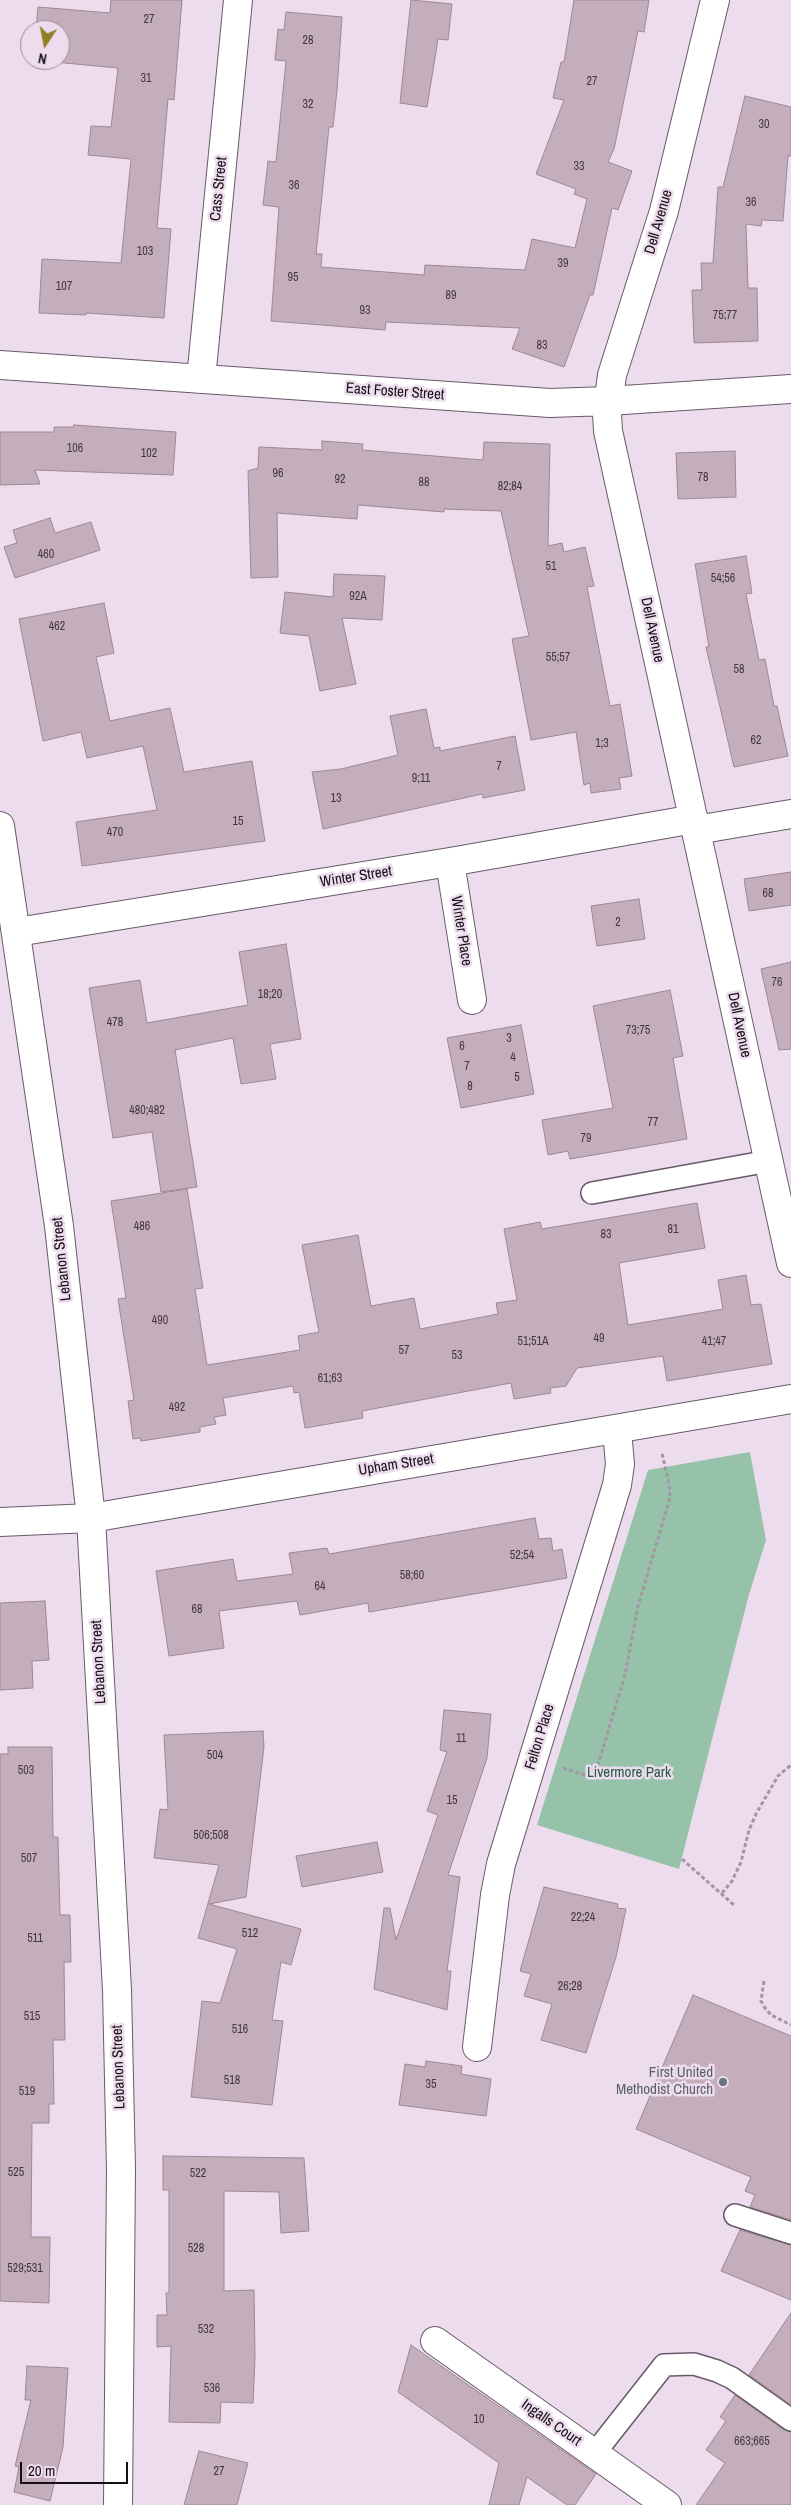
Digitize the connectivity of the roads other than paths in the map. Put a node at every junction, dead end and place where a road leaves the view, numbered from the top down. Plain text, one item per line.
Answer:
1 (238, 0) edge
2 (715, 0) edge
3 (0, 365) edge
4 (201, 379) junction
5 (791, 389) edge
6 (608, 402) junction
7 (791, 814) edge
8 (695, 824) junction
9 (0, 828) edge
10 (450, 862) junction
11 (17, 932) junction
12 (472, 1000) dead end
13 (769, 1161) junction
14 (592, 1193) dead end
15 (791, 1263) edge
16 (791, 1399) edge
17 (617, 1430) junction
18 (90, 1518) junction
19 (0, 1522) edge
20 (477, 2047) dead end
21 (736, 2215) dead end
22 (791, 2233) edge
23 (435, 2341) dead end
24 (791, 2420) edge
25 (594, 2454) junction
26 (118, 2505) edge
27 (667, 2505) edge

1 - 4 street, Cass Street
2 - 6 street, Dell Avenue
3 - 4 street, East Foster Street
4 - 6 street, East Foster Street
5 - 6 street, East Foster Street
6 - 8 street, Dell Avenue
7 - 8 street, Winter Street
8 - 10 street, Winter Street
8 - 13 street, Dell Avenue
9 - 11 street, Lebanon Street
10 - 11 street, Winter Street
10 - 12 street, Winter Place
11 - 18 street, Lebanon Street
13 - 14 lane
13 - 15 street, Dell Avenue
16 - 17 street, Upham Street
17 - 18 street, Upham Street
17 - 20 street, Felton Place
18 - 19 street, Upham Street
18 - 26 street, Lebanon Street
21 - 22 lane
23 - 25 street, Ingalls Court
24 - 25 lane
25 - 27 street, Ingalls Court

